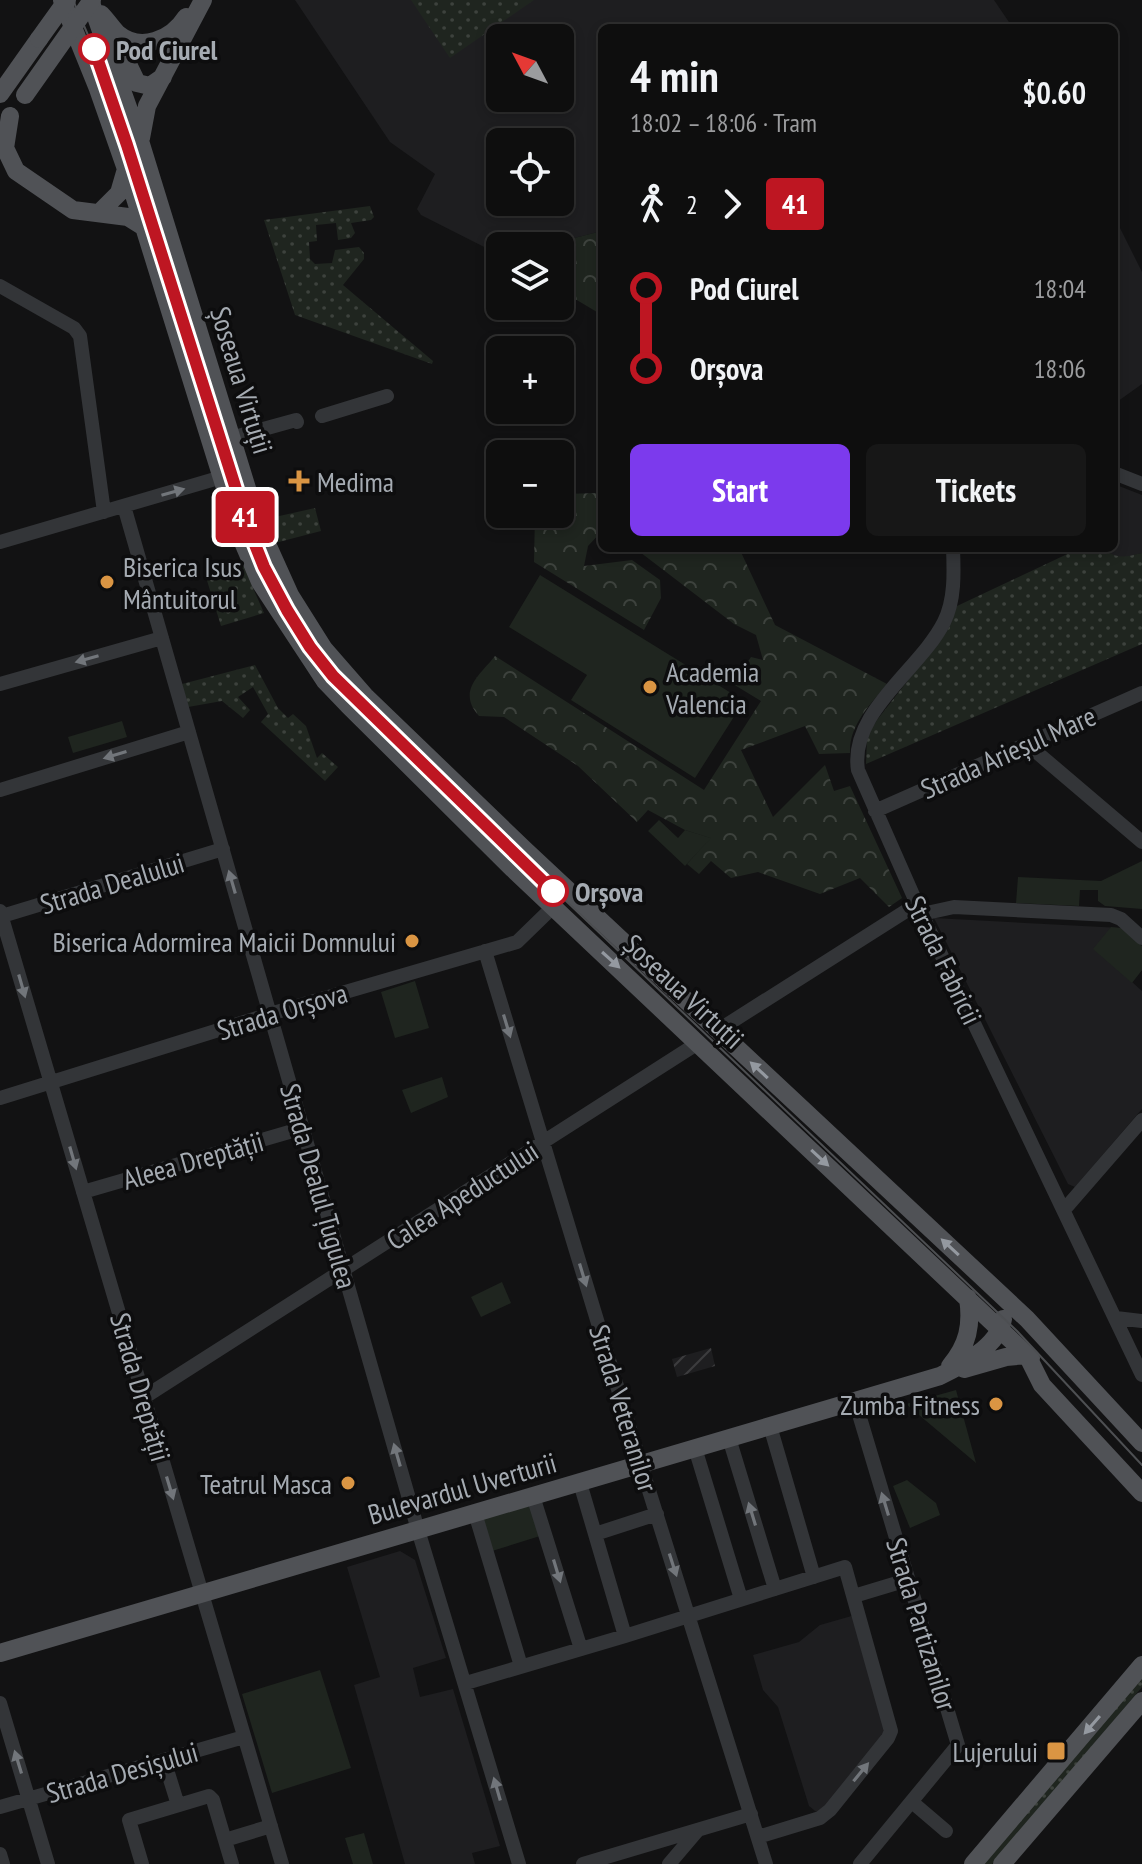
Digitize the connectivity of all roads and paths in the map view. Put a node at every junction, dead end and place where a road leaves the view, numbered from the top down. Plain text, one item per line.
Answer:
1 (64, 0) edge
2 (195, 0) edge
3 (203, 0) edge
4 (92, 3) edge
5 (102, 29) junction
6 (39, 39) junction
7 (163, 77) junction
8 (0, 78) edge
9 (0, 94) edge
10 (5, 123) edge
11 (140, 141) junction
12 (8, 169) edge
13 (126, 169) junction
14 (100, 212) junction
15 (144, 227) junction
16 (0, 286) edge
17 (387, 396) dead end
18 (322, 416) dead end
19 (297, 422) dead end
20 (231, 438) junction
21 (1118, 475) edge
22 (222, 477) junction
23 (1142, 484) edge
24 (124, 506) junction
25 (104, 512) junction
26 (0, 542) edge
27 (953, 552) edge
28 (162, 638) junction
29 (0, 684) edge
30 (1142, 693) edge
31 (189, 732) junction
32 (1027, 744) junction
33 (0, 790) edge
34 (875, 811) junction
35 (1142, 842) edge
36 (223, 849) junction
37 (553, 907) junction
38 (919, 909) junction
39 (1, 914) edge
40 (1142, 938) edge
41 (485, 951) junction
42 (270, 1014) junction
43 (717, 1031) junction
44 (698, 1043) junction
45 (51, 1083) junction
46 (0, 1098) edge
47 (1141, 1123) edge
48 (303, 1128) junction
49 (543, 1143) junction
50 (83, 1192) junction
51 (1064, 1210) junction
52 (344, 1270) junction
53 (968, 1298) junction
54 (1007, 1300) junction
55 (1116, 1318) junction
56 (1142, 1321) edge
57 (1000, 1330) junction
58 (1027, 1355) junction
59 (1142, 1375) edge
60 (940, 1376) junction
61 (143, 1398) junction
62 (855, 1401) junction
63 (770, 1426) junction
64 (1142, 1426) edge
65 (729, 1438) junction
66 (1142, 1443) edge
67 (695, 1448) junction
68 (641, 1465) junction
69 (1142, 1477) edge
70 (580, 1483) junction
71 (1142, 1493) edge
72 (533, 1496) junction
73 (475, 1513) junction
74 (657, 1514) junction
75 (418, 1530) junction
76 (595, 1534) junction
77 (814, 1577) junction
78 (907, 1580) junction
79 (775, 1589) junction
80 (202, 1593) junction
81 (741, 1599) junction
82 (856, 1602) junction
83 (689, 1615) junction
84 (625, 1636) junction
85 (581, 1649) junction
86 (0, 1653) edge
87 (1142, 1665) edge
88 (521, 1666) junction
89 (466, 1683) junction
90 (1142, 1701) edge
91 (0, 1703) edge
92 (244, 1737) junction
93 (164, 1760) junction
94 (29, 1799) junction
95 (912, 1802) junction
96 (178, 1805) junction
97 (0, 1807) edge
98 (751, 1814) junction
99 (271, 1826) junction
100 (698, 1830) junction
101 (946, 1831) dead end
102 (758, 1837) junction
103 (225, 1840) junction
104 (0, 1854) edge
105 (3, 1864) edge
106 (48, 1864) edge
107 (142, 1864) edge
108 (232, 1864) edge
109 (282, 1864) edge
110 (519, 1864) edge
111 (583, 1864) edge
112 (669, 1864) edge
113 (766, 1864) edge
114 (860, 1864) edge
115 (973, 1864) edge
116 (1002, 1864) edge

1 - 6 main road, bridge
1 - 13 main road, Șoseaua Virtuții
2 - 4 main road
3 - 7 main road
4 - 5 main road, Șoseaua Virtuții
4 - 10 main road, bridge
5 - 7 main road
5 - 11 main road, Șoseaua Virtuții
6 - 8 main road
6 - 9 main road
7 - 11 main road
10 - 12 main road
11 - 20 main road, Șoseaua Virtuții
12 - 14 main road
13 - 14 main road
13 - 15 main road, Șoseaua Virtuții
14 - 15 main road
15 - 22 main road, Șoseaua Virtuții
16 - 25 street
17 - 18 street
19 - 20 street
20 - 43 main road, Șoseaua Virtuții
21 - 23 street
24 -> 22 street
22 - 37 main road, Șoseaua Virtuții
24 - 25 street
24 - 28 street, Strada Dealul Țugulea
25 - 26 street
27 - 34 street, Strada Fabricii
28 -> 29 street
28 - 31 street, Strada Dealul Țugulea
30 - 32 street, Strada Arieșul Mare
31 -> 33 street
31 - 36 street, Strada Dealul Țugulea
32 - 34 street, Strada Arieșul Mare
32 - 35 street
34 - 38 street, Strada Fabricii
36 - 39 street, Strada Dealului
42 -> 36 street, Strada Dealul Țugulea
37 - 41 street, Strada Orșova
37 -> 44 main road, Șoseaua Virtuții
38 - 40 street
38 - 43 street
38 - 51 street, Strada Fabricii
39 -> 45 street, Strada Dreptății
41 - 42 street, Strada Orșova
41 -> 49 street, Strada Veteranilor
42 - 45 street, Strada Orșova
42 - 48 street, Strada Dealul Țugulea
54 -> 43 main road, Șoseaua Virtuții
44 - 49 street, Calea Apeductului
44 -> 53 main road, Șoseaua Virtuții
45 - 46 street, Strada Orșova
45 -> 50 street, Strada Dreptății
47 - 51 street
48 - 50 street, Aleea Dreptății
48 - 52 street, Strada Dealul Țugulea
49 - 52 street, Calea Apeductului
49 -> 68 street, Strada Veteranilor
50 - 61 street, Strada Dreptății
51 - 55 street, Strada Fabricii
52 - 61 street, Calea Apeductului
75 -> 52 street, Strada Dealul Țugulea
53 - 57 main road, Șoseaua Virtuții
53 - 60 main road
54 - 57 main road
54 - 64 main road, Șoseaua Virtuții
54 - 66 main road
55 - 56 street
55 - 59 street, Strada Fabricii
57 - 58 main road, Șoseaua Virtuții
57 - 60 main road, Bulevardul Uverturii
58 - 60 main road
58 - 69 main road
58 - 71 main road, Șoseaua Virtuții
60 - 62 main road, Bulevardul Uverturii
61 -> 80 street, Strada Dreptății
62 - 63 main road, Bulevardul Uverturii
78 -> 62 street, Strada Partizanilor
63 - 65 main road, Bulevardul Uverturii
63 - 77 street
65 - 67 main road, Bulevardul Uverturii
79 -> 65 street
67 - 68 main road, Bulevardul Uverturii
67 - 81 street
68 - 70 main road, Bulevardul Uverturii
68 - 74 street, Strada Veteranilor
70 - 72 main road, Bulevardul Uverturii
70 - 76 street
72 - 73 main road, Bulevardul Uverturii
72 -> 85 street
73 - 75 main road, Bulevardul Uverturii
73 - 88 street
74 - 76 street
74 -> 83 street, Strada Veteranilor
75 - 80 main road, Bulevardul Uverturii
75 - 89 street, Strada Dealul Țugulea
76 - 84 street
77 - 79 street
77 - 82 street
78 - 82 street
78 - 95 street, Strada Partizanilor
79 - 81 street
80 - 86 main road, Bulevardul Uverturii
80 - 92 street, Strada Dreptății
81 - 83 street
102 -> 82 street
83 - 84 street
83 - 98 street, Strada Veteranilor
84 - 85 street
85 - 88 street
87 -> 115 main road
88 - 89 street
110 -> 89 street, Strada Dealul Țugulea
90 - 116 main road
94 -> 91 street
92 - 93 street, Strada Desișului
92 - 99 street, Strada Dreptății
93 - 94 street, Strada Desișului
93 - 96 street
94 - 97 street, Strada Desișului
94 - 106 street
95 - 101 street
95 - 114 street, Strada Partizanilor
96 - 103 street
96 - 107 street
98 - 100 street
98 - 102 street, Strada Veteranilor
99 - 103 street
99 - 109 street, Strada Dreptății
100 - 111 street
100 - 112 street
102 - 113 street, Strada Veteranilor
103 - 108 street
104 - 105 street

